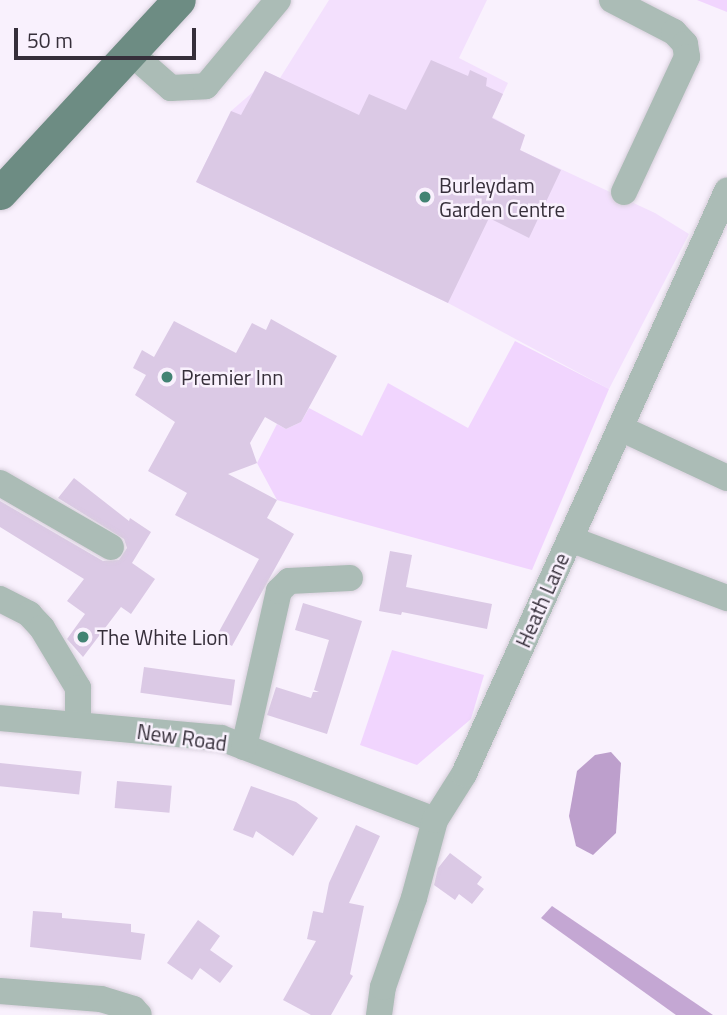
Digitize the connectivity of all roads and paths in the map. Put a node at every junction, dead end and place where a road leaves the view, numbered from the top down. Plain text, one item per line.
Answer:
1 (179, 0) edge
2 (278, 0) edge
3 (612, 0) edge
4 (131, 53) junction
5 (727, 191) edge
6 (624, 192) dead end
7 (0, 193) edge
8 (620, 428) junction
9 (727, 478) edge
10 (0, 483) edge
11 (570, 539) junction
12 (111, 547) dead end
13 (350, 578) dead end
14 (727, 598) edge
15 (0, 599) edge
16 (0, 718) edge
17 (78, 725) junction
18 (244, 747) junction
19 (435, 820) junction
20 (0, 990) edge
21 (139, 1015) edge
22 (379, 1015) edge

1 - 4 main road
2 - 4 street
3 - 6 street
4 - 7 main road
5 - 8 street, Heath Lane
8 - 9 street
8 - 11 street, Heath Lane
10 - 12 street
11 - 14 street
11 - 19 street, Heath Lane
13 - 18 street
15 - 17 street
16 - 17 street, New Road
17 - 18 street, New Road
18 - 19 street, New Road
19 - 22 street, Heath Lane
20 - 21 street

